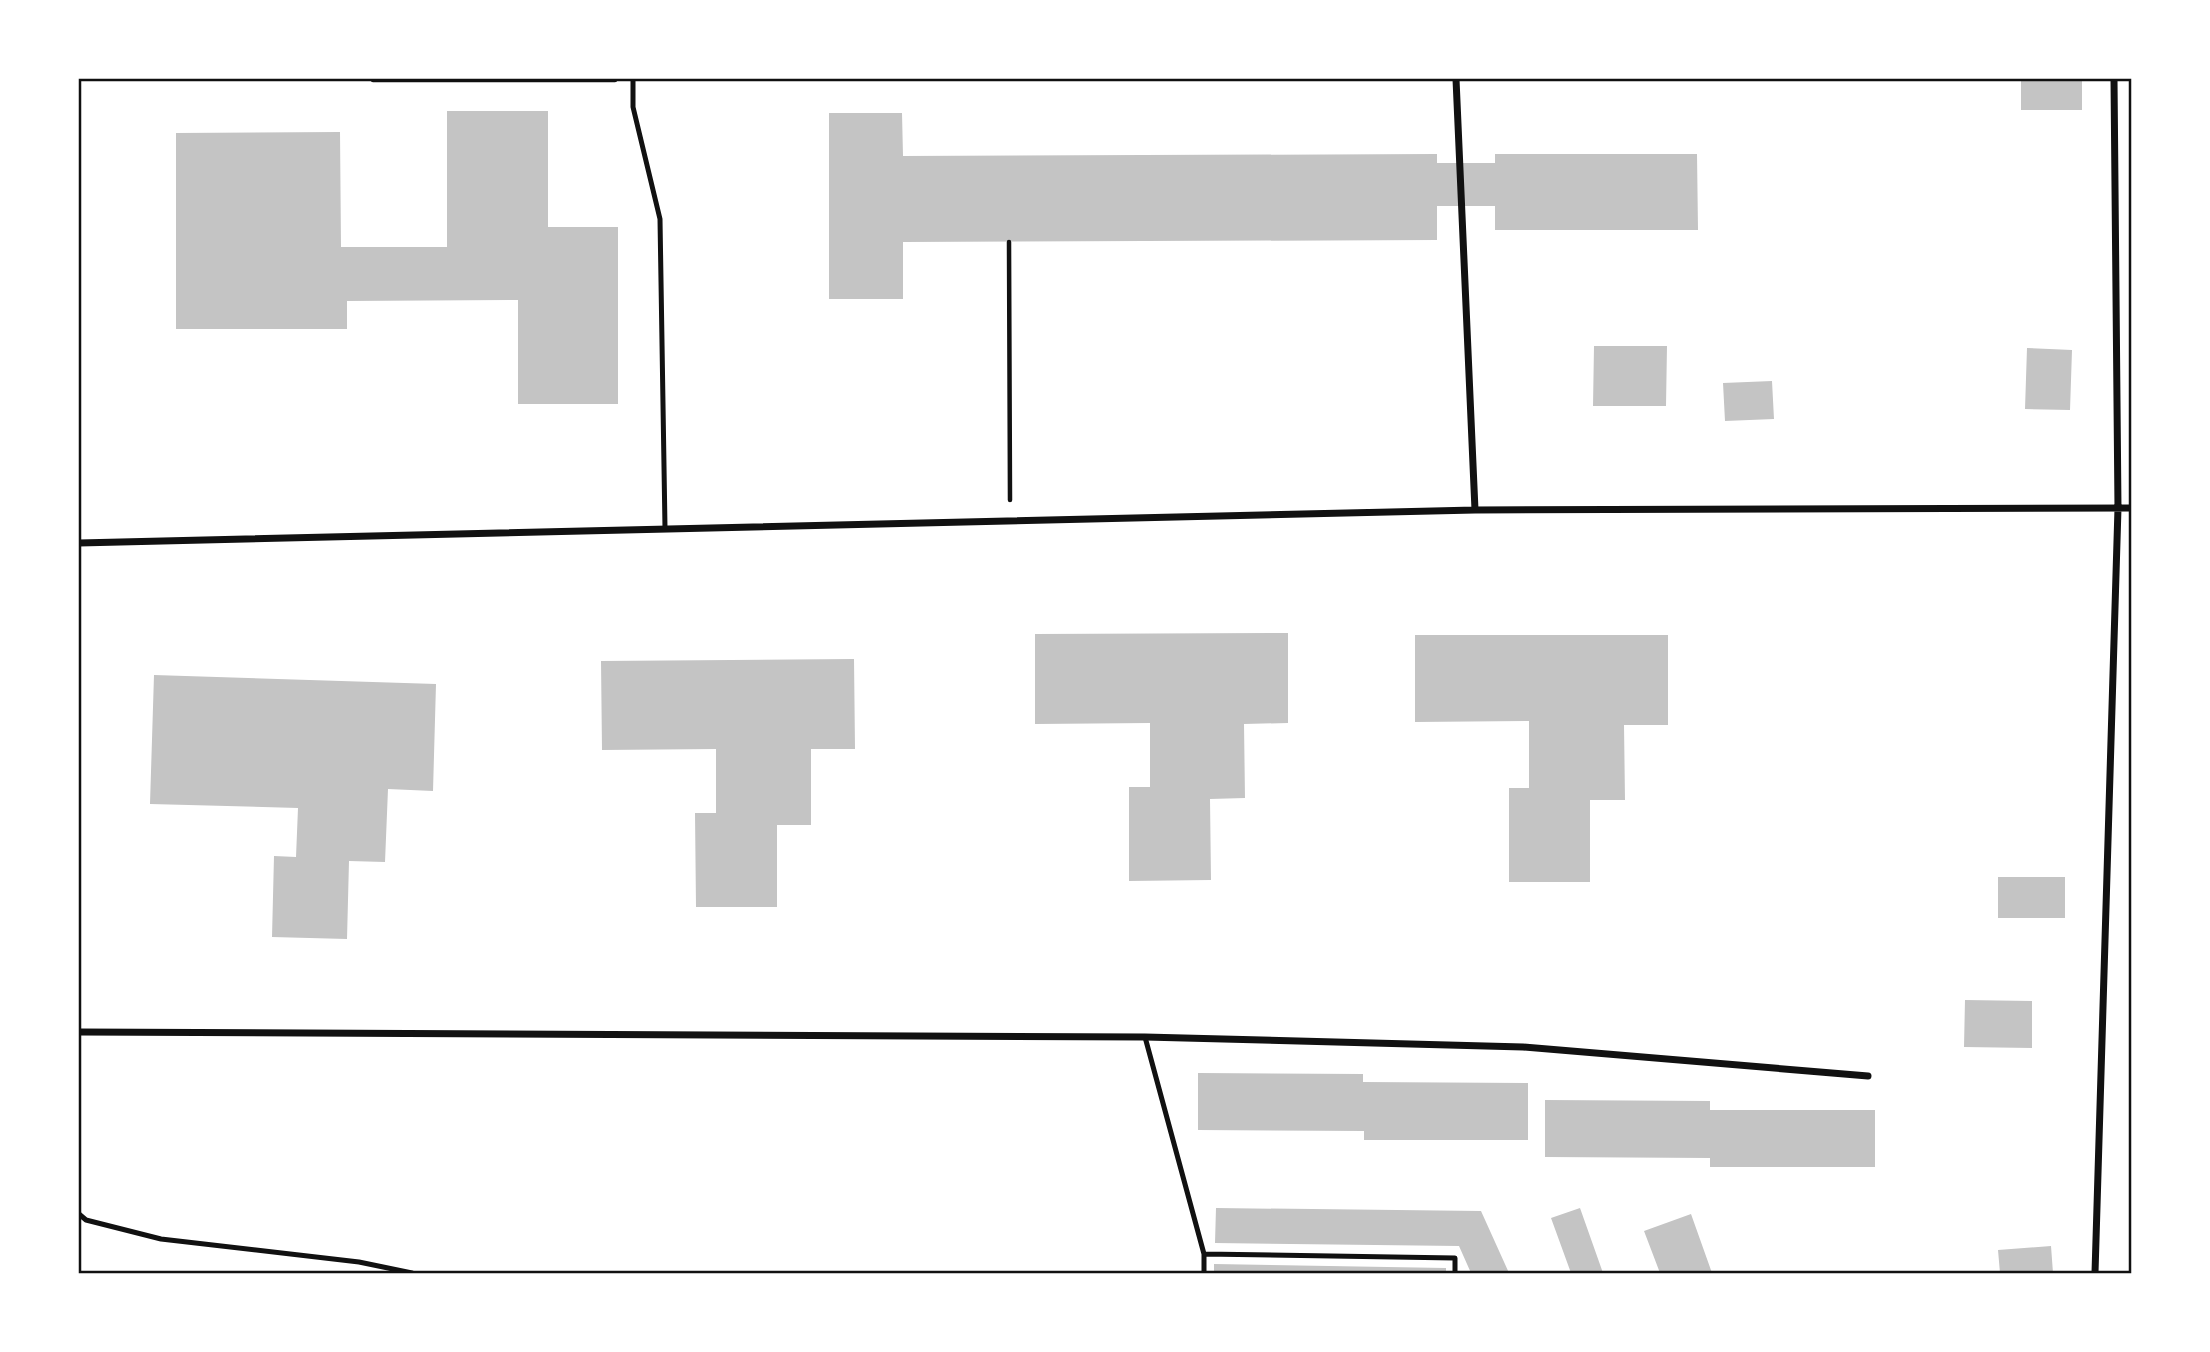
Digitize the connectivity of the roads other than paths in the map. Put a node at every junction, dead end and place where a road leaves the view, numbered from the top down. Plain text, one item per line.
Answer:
1 (633, 79) edge
2 (1456, 79) edge
3 (2114, 79) edge
4 (2118, 508) junction
5 (2131, 508) edge
6 (1475, 510) junction
7 (664, 528) junction
8 (79, 542) edge
9 (79, 1032) edge
10 (1145, 1037) junction
11 (1868, 1076) dead end
12 (79, 1214) edge
13 (1204, 1254) junction
14 (412, 1273) edge
15 (1204, 1273) edge
16 (1455, 1273) edge
17 (2095, 1273) edge

1 - 7 lane
2 - 6 street
3 - 4 street
4 - 5 street
4 - 6 street
4 - 17 street
6 - 7 street
7 - 8 street
9 - 10 street
10 - 11 street
10 - 13 lane
12 - 14 lane
13 - 15 lane
13 - 16 lane

